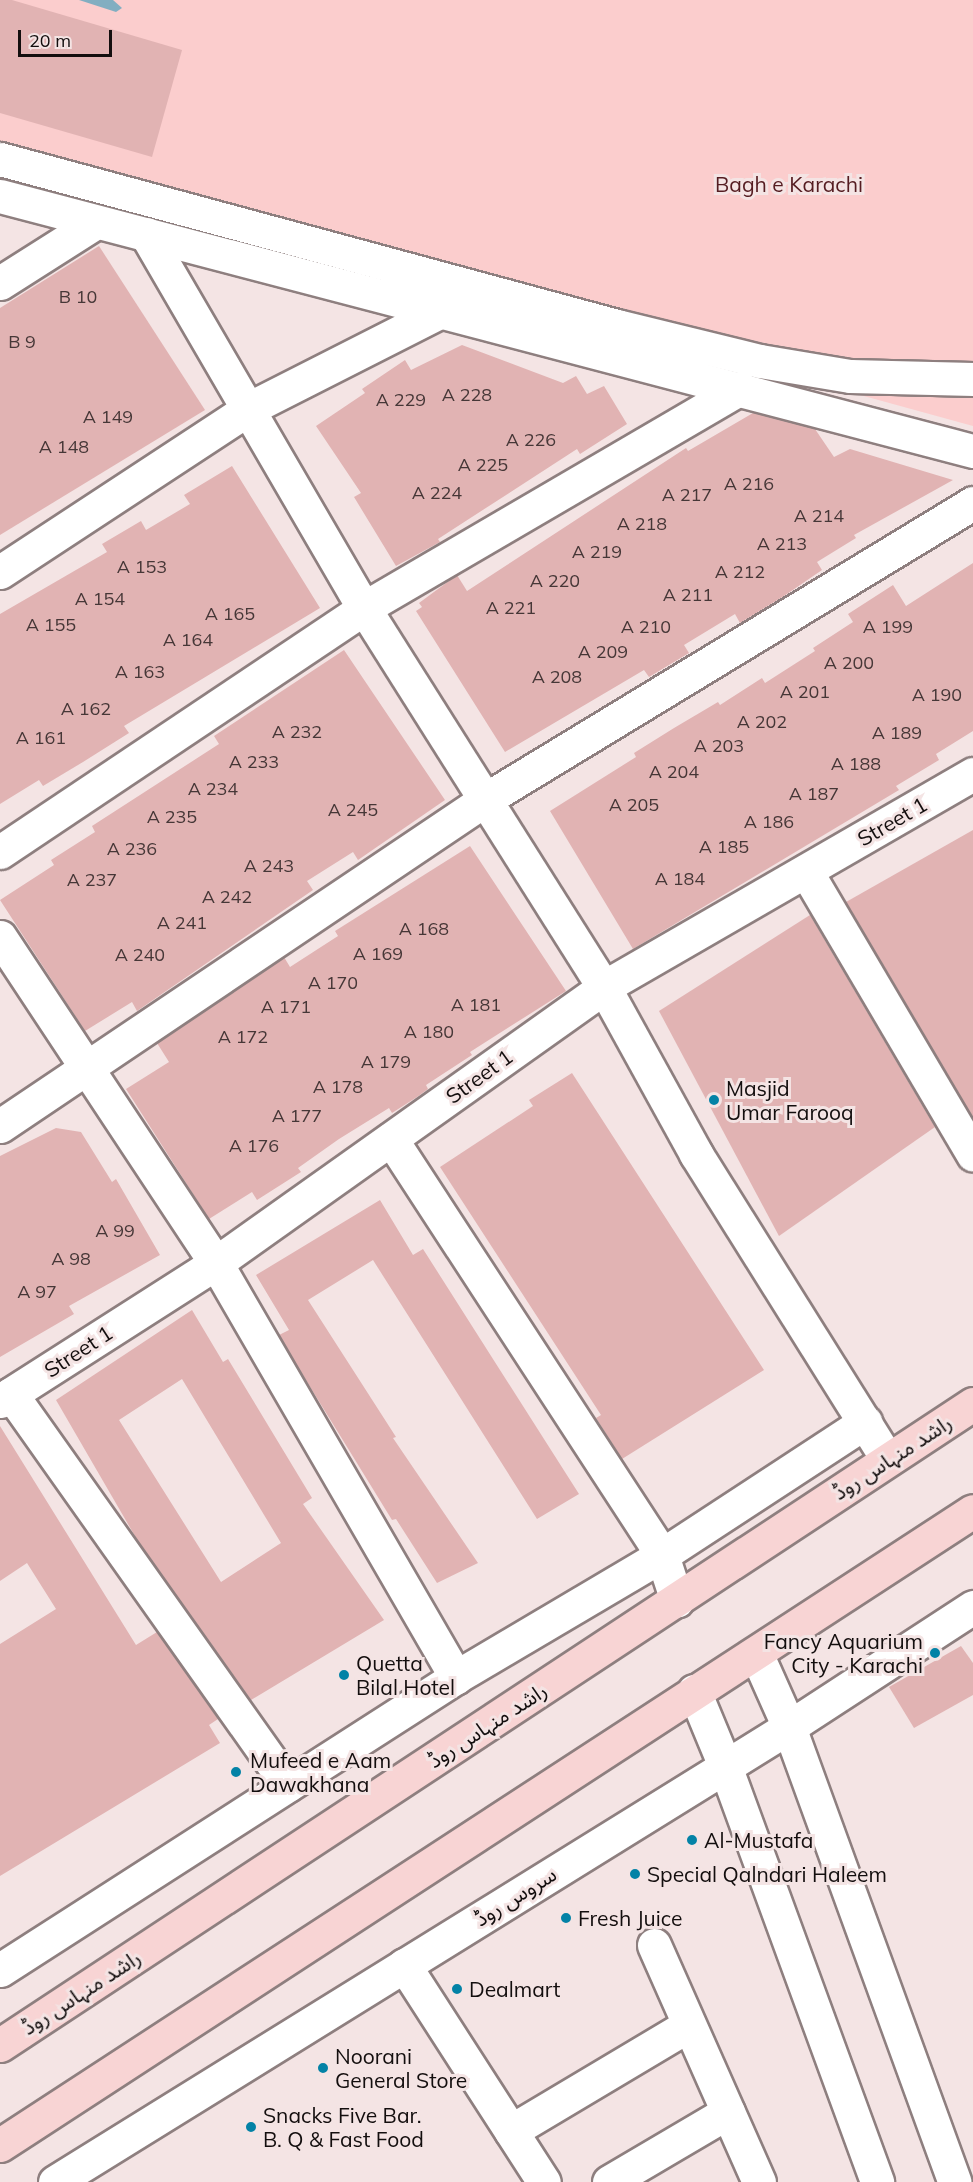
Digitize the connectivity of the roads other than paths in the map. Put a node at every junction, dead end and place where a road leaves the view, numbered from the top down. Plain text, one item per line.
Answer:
1 (0, 159) edge
2 (0, 196) edge
3 (96, 222) junction
4 (146, 234) junction
5 (0, 283) edge
6 (441, 311) junction
7 (973, 379) edge
8 (741, 388) junction
9 (248, 409) junction
10 (973, 452) edge
11 (973, 502) edge
12 (0, 572) edge
13 (364, 608) junction
14 (973, 774) edge
15 (486, 799) junction
16 (0, 852) edge
17 (806, 871) junction
18 (0, 937) edge
19 (604, 987) junction
20 (88, 1069) junction
21 (0, 1126) edge
22 (392, 1139) junction
23 (973, 1155) edge
24 (216, 1263) junction
25 (5, 1397) edge
26 (973, 1404) edge
27 (865, 1422) junction
28 (887, 1459) junction
29 (973, 1511) edge
30 (662, 1555) junction
31 (676, 1601) junction
32 (973, 1607) edge
33 (756, 1653) junction
34 (456, 1677) junction
35 (694, 1692) junction
36 (789, 1727) junction
37 (725, 1766) junction
38 (288, 1785) junction
39 (654, 1945) dead end
40 (404, 1965) junction
41 (0, 1970) edge
42 (689, 2025) junction
43 (0, 2045) edge
44 (728, 2112) junction
45 (511, 2131) junction
46 (0, 2145) edge
47 (56, 2182) edge
48 (544, 2182) edge
49 (609, 2182) edge
50 (759, 2182) edge
51 (877, 2182) edge
52 (955, 2182) edge

1 - 7 street
2 - 3 street
3 - 4 street
3 - 5 street
4 - 6 street
4 - 9 street
6 - 8 street
6 - 9 street
8 - 10 street
8 - 13 street
9 - 12 street
9 - 13 street
11 - 15 street
13 - 15 street
13 - 16 street
14 - 17 street, Street 1
15 - 19 street
15 - 20 street
17 - 19 street, Street 1
17 - 23 street
18 - 20 street
19 - 22 street, Street 1
19 - 27 street
20 - 21 street
20 - 24 street
22 - 24 street, Street 1
22 - 30 street
24 - 25 street, Street 1
24 - 34 street
25 - 38 street
26 - 28 main road, راشد منہاس روڈ
27 - 28 street
27 - 30 street
28 - 31 main road, راشد منہاس روڈ
29 - 33 main road
30 - 31 street
30 - 34 street
31 - 43 main road, راشد منہاس روڈ
32 - 36 street, سروس روڈ
33 - 35 main road
33 - 36 street
34 - 38 street
35 - 37 street
35 - 46 main road
36 - 37 street, سروس روڈ
36 - 52 street
37 - 40 street, سروس روڈ
37 - 51 street
38 - 41 street
39 - 42 street
40 - 45 street
40 - 47 street, سروس روڈ
42 - 44 street
42 - 45 street
44 - 49 street
44 - 50 street
45 - 48 street

